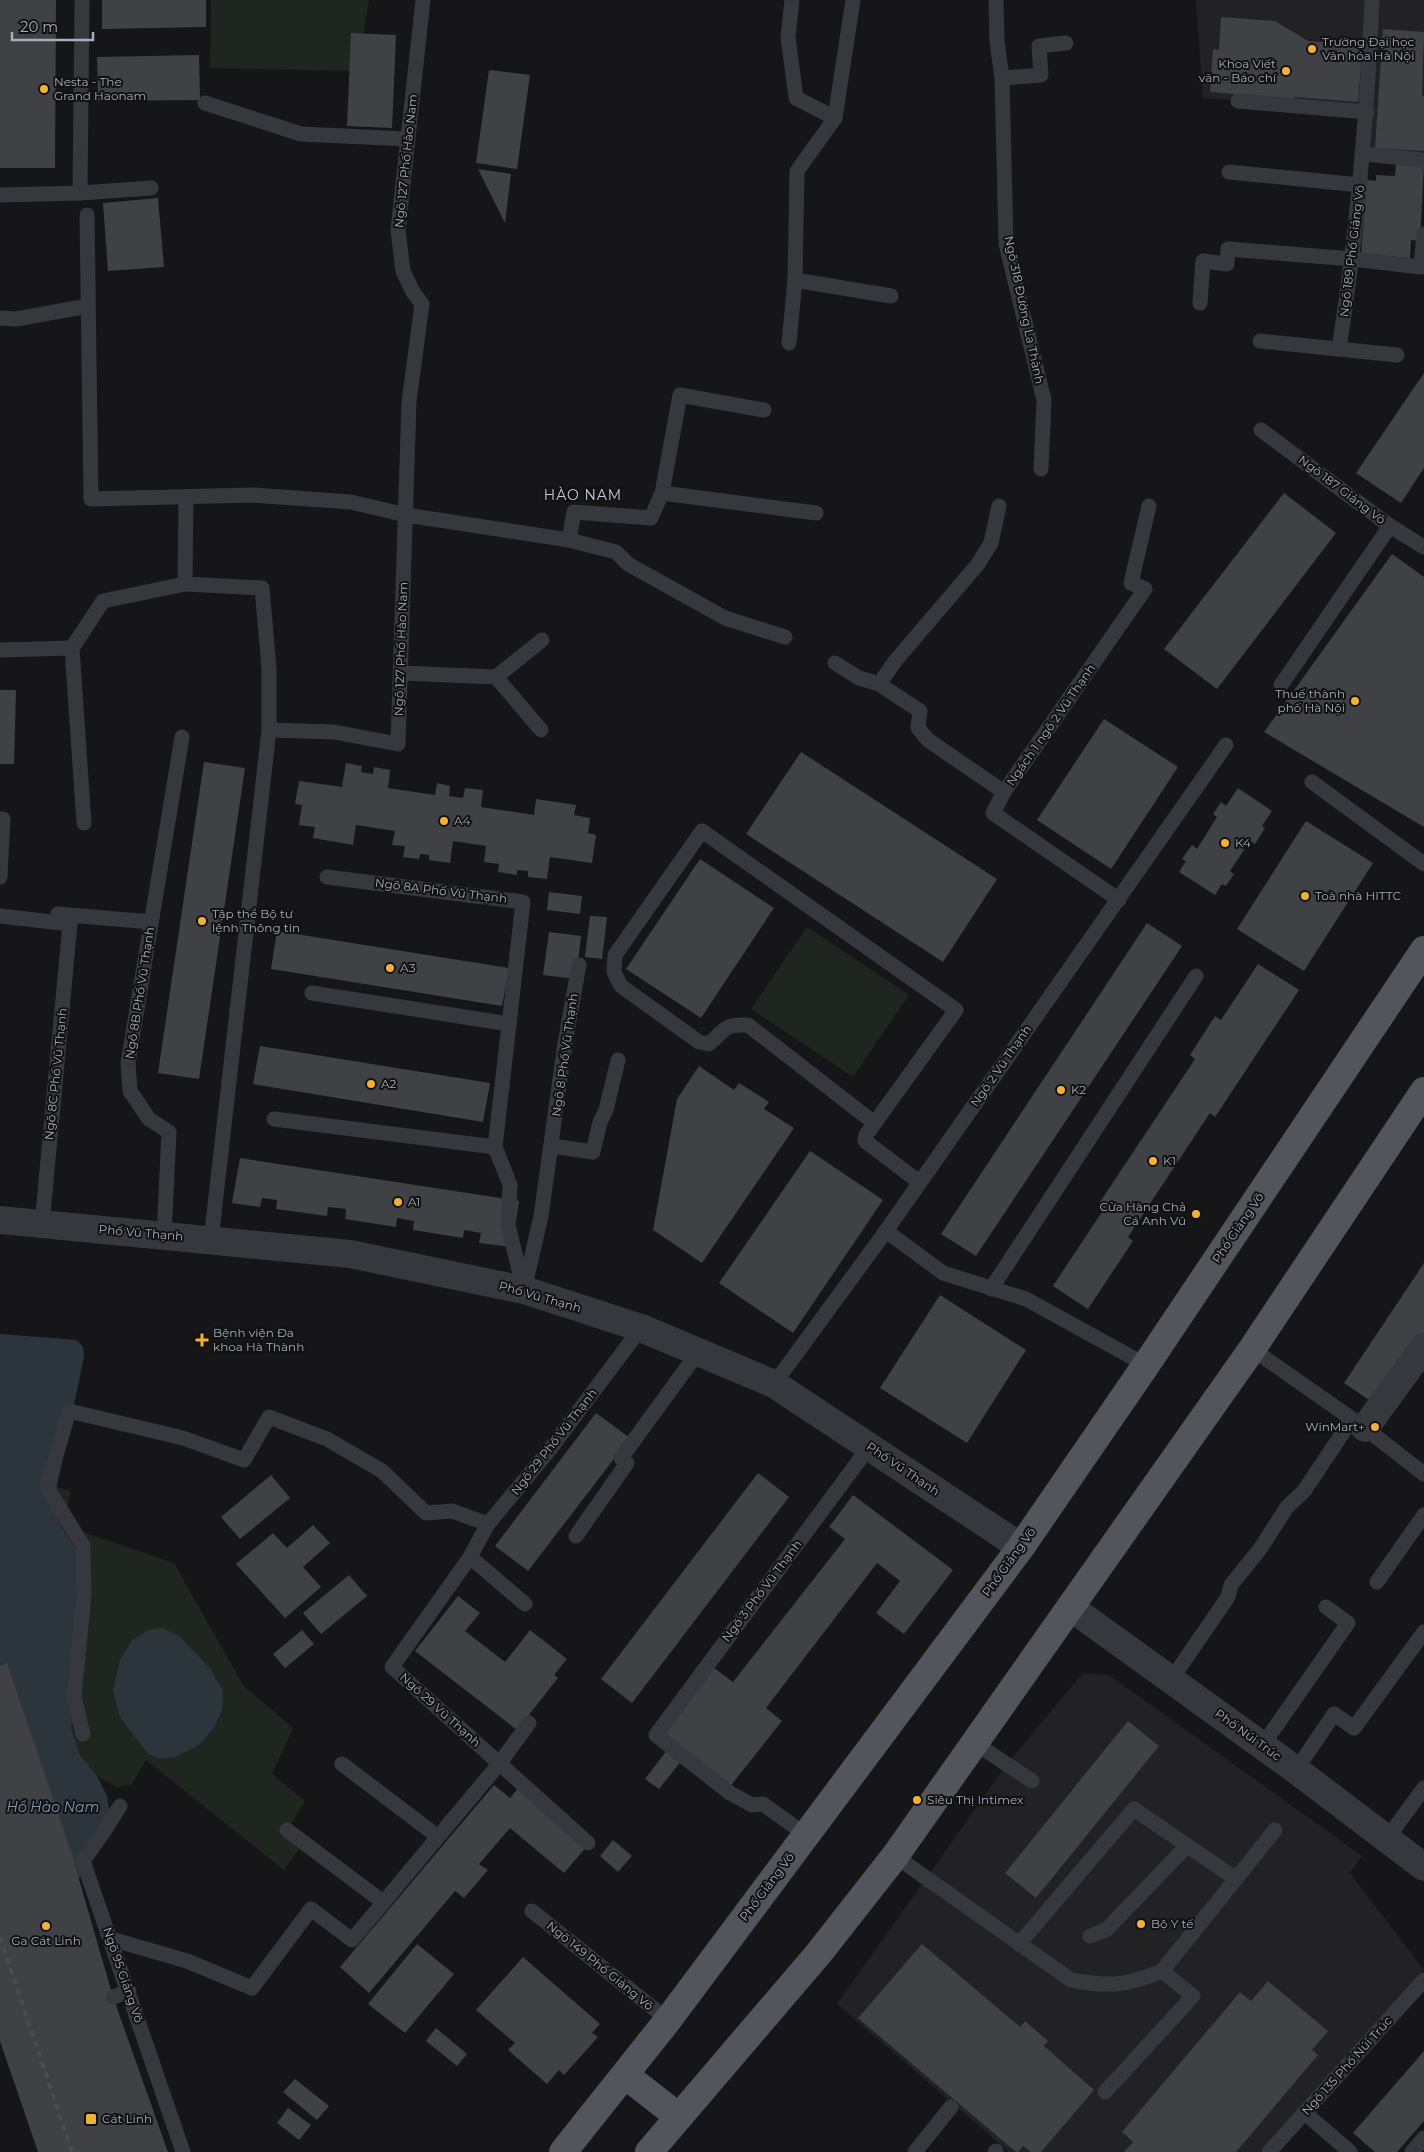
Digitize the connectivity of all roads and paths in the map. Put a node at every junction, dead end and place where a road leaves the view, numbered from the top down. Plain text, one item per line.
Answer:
1 (82, 0) edge
2 (423, 0) edge
3 (792, 0) edge
4 (853, 0) edge
5 (996, 0) edge
6 (1372, 0) edge
7 (1066, 42) dead end
8 (1002, 78) junction
9 (1238, 101) dead end
10 (205, 103) dead end
11 (1367, 105) junction
12 (835, 118) junction
13 (407, 139) junction
14 (1364, 154) junction
15 (1424, 160) edge
16 (1229, 172) dead end
17 (1360, 184) junction
18 (151, 188) dead end
19 (80, 193) junction
20 (0, 194) edge
21 (87, 215) dead end
22 (1424, 234) edge
23 (1353, 259) junction
24 (1422, 268) edge
25 (794, 280) junction
26 (891, 296) dead end
27 (1200, 304) dead end
28 (88, 306) junction
29 (0, 318) edge
30 (1260, 342) dead end
31 (789, 343) dead end
32 (1339, 348) junction
33 (1397, 355) dead end
34 (764, 410) dead end
35 (1261, 430) dead end
36 (1041, 469) dead end
37 (662, 493) junction
38 (186, 497) junction
39 (998, 506) dead end
40 (1149, 506) dead end
41 (816, 513) dead end
42 (406, 515) junction
43 (1390, 526) junction
44 (569, 540) junction
45 (1424, 547) edge
46 (185, 584) junction
47 (785, 637) dead end
48 (542, 640) dead end
49 (72, 648) junction
50 (0, 650) edge
51 (835, 663) dead end
52 (401, 674) junction
53 (496, 677) junction
54 (880, 684) junction
55 (1281, 685) dead end
56 (269, 730) junction
57 (541, 730) dead end
58 (182, 737) dead end
59 (1226, 745) dead end
60 (1312, 782) dead end
61 (1004, 792) junction
62 (2, 819) edge
63 (84, 823) dead end
64 (1424, 864) edge
65 (0, 877) edge
66 (327, 877) dead end
67 (1119, 900) junction
68 (0, 908) edge
69 (0, 916) edge
70 (151, 922) junction
71 (1424, 950) edge
72 (579, 965) dead end
73 (1196, 976) dead end
74 (312, 993) dead end
75 (509, 1024) junction
76 (618, 1060) dead end
77 (1424, 1092) edge
78 (274, 1119) dead end
79 (873, 1122) junction
80 (552, 1146) junction
81 (495, 1147) junction
82 (919, 1182) junction
83 (0, 1220) edge
84 (42, 1224) junction
85 (886, 1231) junction
86 (164, 1235) junction
87 (211, 1240) junction
88 (991, 1289) junction
89 (524, 1290) junction
90 (641, 1328) junction
91 (1252, 1349) junction
92 (699, 1351) junction
93 (1422, 1354) edge
94 (1146, 1365) junction
95 (774, 1384) junction
96 (1358, 1423) junction
97 (869, 1446) junction
98 (1424, 1474) edge
99 (1424, 1515) edge
100 (488, 1524) junction
101 (576, 1536) dead end
102 (1021, 1547) junction
103 (470, 1557) junction
104 (1377, 1582) dead end
105 (525, 1604) dead end
106 (1070, 1607) junction
107 (1326, 1607) dead end
108 (1424, 1632) edge
109 (1171, 1680) junction
110 (529, 1723) dead end
111 (83, 1734) dead end
112 (974, 1743) junction
113 (1262, 1746) junction
114 (342, 1764) dead end
115 (499, 1764) junction
116 (1296, 1770) junction
117 (1032, 1781) dead end
118 (1424, 1788) edge
119 (120, 1806) dead end
120 (287, 1830) dead end
121 (1276, 1830) dead end
122 (806, 1835) junction
123 (437, 1836) junction
124 (1386, 1840) junction
125 (588, 1843) dead end
126 (1187, 1846) junction
127 (895, 1856) junction
128 (1424, 1867) edge
129 (1236, 1879) junction
130 (383, 1902) junction
131 (532, 1911) dead end
132 (1090, 1936) dead end
133 (111, 1939) junction
134 (1019, 1944) junction
135 (1162, 1971) junction
136 (1424, 1980) edge
137 (128, 1991) junction
138 (113, 1997) dead end
139 (668, 2020) junction
140 (626, 2075) junction
141 (1105, 2092) dead end
142 (950, 2107) dead end
143 (1305, 2113) junction
144 (680, 2117) junction
145 (1424, 2138) edge
146 (183, 2152) edge
147 (563, 2152) edge
148 (649, 2152) edge
149 (915, 2152) edge
150 (1270, 2152) edge
151 (1350, 2152) edge
152 (1412, 2152) edge

1 - 19 lane
2 - 13 lane, Ngõ 127 Phố Hào Nam
3 - 12 lane
4 - 12 lane
5 - 8 lane, Ngõ 318 Đường La Thành
6 - 11 lane, Ngõ 189 Phố Giảng Võ
7 - 8 lane
8 - 36 lane, Ngõ 318 Đường La Thành
9 - 11 lane
10 - 13 lane
11 - 14 lane, Ngõ 189 Phố Giảng Võ
12 - 25 lane
13 - 42 lane, Ngõ 127 Phố Hào Nam
14 - 15 lane
14 - 17 lane, Ngõ 189 Phố Giảng Võ
16 - 17 lane
17 - 23 lane, Ngõ 189 Phố Giảng Võ
18 - 19 lane
19 - 20 lane
21 - 28 lane
22 - 24 lane
23 - 24 lane
23 - 27 lane
23 - 32 lane, Ngõ 189 Phố Giảng Võ
25 - 26 lane
25 - 31 lane
28 - 29 lane
28 - 38 lane
30 - 32 lane
32 - 33 lane
34 - 37 lane
35 - 43 lane, Ngõ 187 Giảng Võ
37 - 41 lane
37 - 44 lane
38 - 42 lane
38 - 46 lane
39 - 54 lane
40 - 61 lane, Ngách 1 ngõ 2 Vũ Thạnh
42 - 44 lane
42 - 52 lane, Ngõ 127 Phố Hào Nam
43 - 45 lane, Ngõ 187 Giảng Võ
43 - 55 lane
44 - 47 lane
46 - 49 lane
46 - 56 lane
48 - 53 lane
49 - 50 lane
49 - 63 lane
51 - 54 lane
52 - 53 lane
52 - 56 lane, Ngõ 127 Phố Hào Nam
53 - 57 lane
54 - 61 lane
56 - 87 lane
58 - 70 lane, Ngõ 8B Phố Vũ Thạnh
59 - 67 lane, Ngõ 2 Vũ Thạnh
60 - 64 lane
61 - 67 lane, Ngách 1 ngõ 2 Vũ Thạnh
62 - 65 lane
66 - 75 lane, Ngõ 8A Phố Vũ Thạnh
67 - 82 lane, Ngõ 2 Vũ Thạnh
68 - 70 lane
69 - 84 lane, Ngõ 8C Phố Vũ Thạnh
70 - 86 lane, Ngõ 8B Phố Vũ Thạnh
71 - 94 main road, Phố Giảng Võ
72 - 80 lane, Ngõ 8 Phố Vũ Thạnh
73 - 88 lane
74 - 75 lane
75 - 81 lane, Ngõ 8A Phố Vũ Thạnh
76 - 80 lane
77 - 91 main road
78 - 81 lane
79 - 79 lane
79 - 82 lane
80 - 89 lane, Ngõ 8 Phố Vũ Thạnh
81 - 89 lane, Ngõ 8A Phố Vũ Thạnh
82 - 85 lane, Ngõ 2 Vũ Thạnh
83 - 84 street, Phố Vũ Thạnh
84 - 86 street, Phố Vũ Thạnh
85 - 88 lane
85 - 95 lane, Ngõ 2 Vũ Thạnh
86 - 87 street, Phố Vũ Thạnh
87 - 89 street, Phố Vũ Thạnh
88 - 94 lane
89 - 90 street, Phố Vũ Thạnh
90 - 92 street, Phố Vũ Thạnh
90 - 100 lane, Ngõ 29 Phố Vũ Thạnh
91 - 96 lane
91 - 106 main road
92 - 95 street, Phố Vũ Thạnh
92 - 101 lane
93 - 96 street
94 - 102 main road, Phố Giảng Võ
95 - 97 street, Phố Vũ Thạnh
96 - 98 lane
96 - 109 lane
97 - 102 street, Phố Vũ Thạnh
97 - 122 lane, Ngõ 3 Phố Vũ Thạnh
99 - 104 lane
100 - 103 lane, Ngõ 29 Phố Vũ Thạnh
100 - 111 lane
102 - 122 main road, Phố Giảng Võ
103 - 105 lane
103 - 115 lane, Ngõ 29 Vũ Thạnh
106 - 109 street, Phố Núi Trúc
106 - 112 main road
107 - 113 lane
108 - 116 lane
109 - 113 street, Phố Núi Trúc
110 - 115 lane
112 - 117 lane
112 - 127 main road
113 - 116 street, Phố Núi Trúc
114 - 123 lane
115 - 123 lane
115 - 125 lane
116 - 124 street, Phố Núi Trúc
118 - 124 lane
119 - 133 lane, Ngõ 95 Giảng Võ
120 - 130 lane
121 - 129 lane
122 - 139 main road, Phố Giảng Võ
123 - 130 lane
124 - 128 street, Phố Núi Trúc
126 - 129 lane
126 - 132 lane
126 - 134 lane
127 - 134 lane
127 - 144 main road
129 - 135 lane
130 - 133 lane
131 - 139 lane, Ngõ 149 Phố Giảng Võ
133 - 137 lane, Ngõ 95 Giảng Võ
134 - 135 lane
135 - 141 lane
136 - 143 lane, Ngõ 135 Phố Núi Trúc
137 - 138 lane
137 - 146 lane, Ngõ 95 Giảng Võ
139 - 140 main road, Phố Giảng Võ
140 - 144 main road
140 - 147 main road, Phố Giảng Võ
142 - 149 lane
143 - 150 lane, Ngõ 135 Phố Núi Trúc
143 - 151 lane
144 - 148 main road
145 - 152 lane

